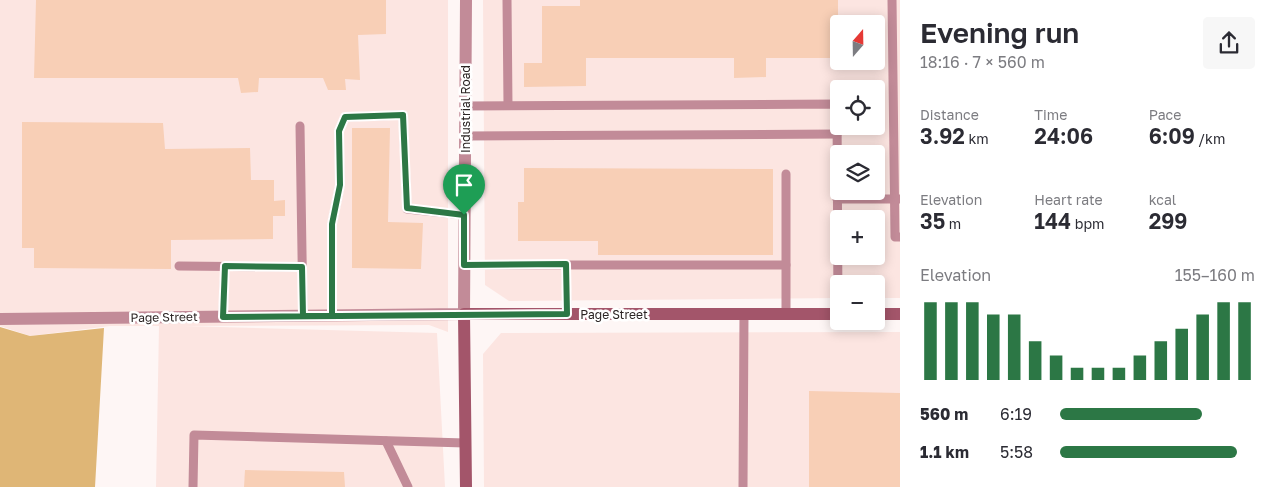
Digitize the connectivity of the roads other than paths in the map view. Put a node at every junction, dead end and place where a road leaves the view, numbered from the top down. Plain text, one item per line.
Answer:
1 (466, 0) edge
2 (507, 0) edge
3 (892, 0) edge
4 (830, 104) edge
5 (508, 105) junction
6 (465, 106) junction
7 (300, 126) dead end
8 (830, 134) edge
9 (465, 136) junction
10 (786, 174) dead end
11 (897, 199) edge
12 (837, 200) edge
13 (464, 215) junction
14 (900, 237) edge
15 (566, 264) junction
16 (464, 265) junction
17 (786, 265) junction
18 (179, 266) dead end
19 (225, 266) junction
20 (302, 267) junction
21 (838, 275) edge
22 (464, 314) junction
23 (567, 314) junction
24 (744, 314) junction
25 (786, 314) junction
26 (830, 314) edge
27 (885, 314) edge
28 (900, 314) edge
29 (303, 316) junction
30 (332, 316) junction
31 (223, 317) junction
32 (0, 319) edge
33 (386, 441) junction
34 (465, 443) junction
35 (192, 487) edge
36 (408, 487) edge
37 (466, 487) edge
38 (743, 487) edge

1 - 6 street, Industrial Road
2 - 5 lane
3 - 11 lane
4 - 5 lane
5 - 6 lane
6 - 9 street, Industrial Road
7 - 20 lane
8 - 9 lane
9 - 13 street, Industrial Road
10 - 17 lane
11 - 14 lane
12 - 21 lane
13 - 16 street, Industrial Road
13 - 30 lane
15 - 16 lane
15 - 17 lane
15 - 23 lane
16 - 22 street, Industrial Road
17 - 25 lane
18 - 19 lane
19 - 20 lane
19 - 31 lane
20 - 29 lane
22 - 23 street, Page Street
22 - 30 street, Page Street
22 - 34 street, Industrial Road
23 - 24 street, Page Street
24 - 25 street, Page Street
24 - 38 lane
25 - 26 street, Page Street
27 - 28 street
29 - 30 street, Page Street
29 - 31 street, Page Street
31 - 32 street, Page Street
33 - 34 lane
33 - 35 lane
33 - 36 lane
34 - 37 street, Industrial Road

